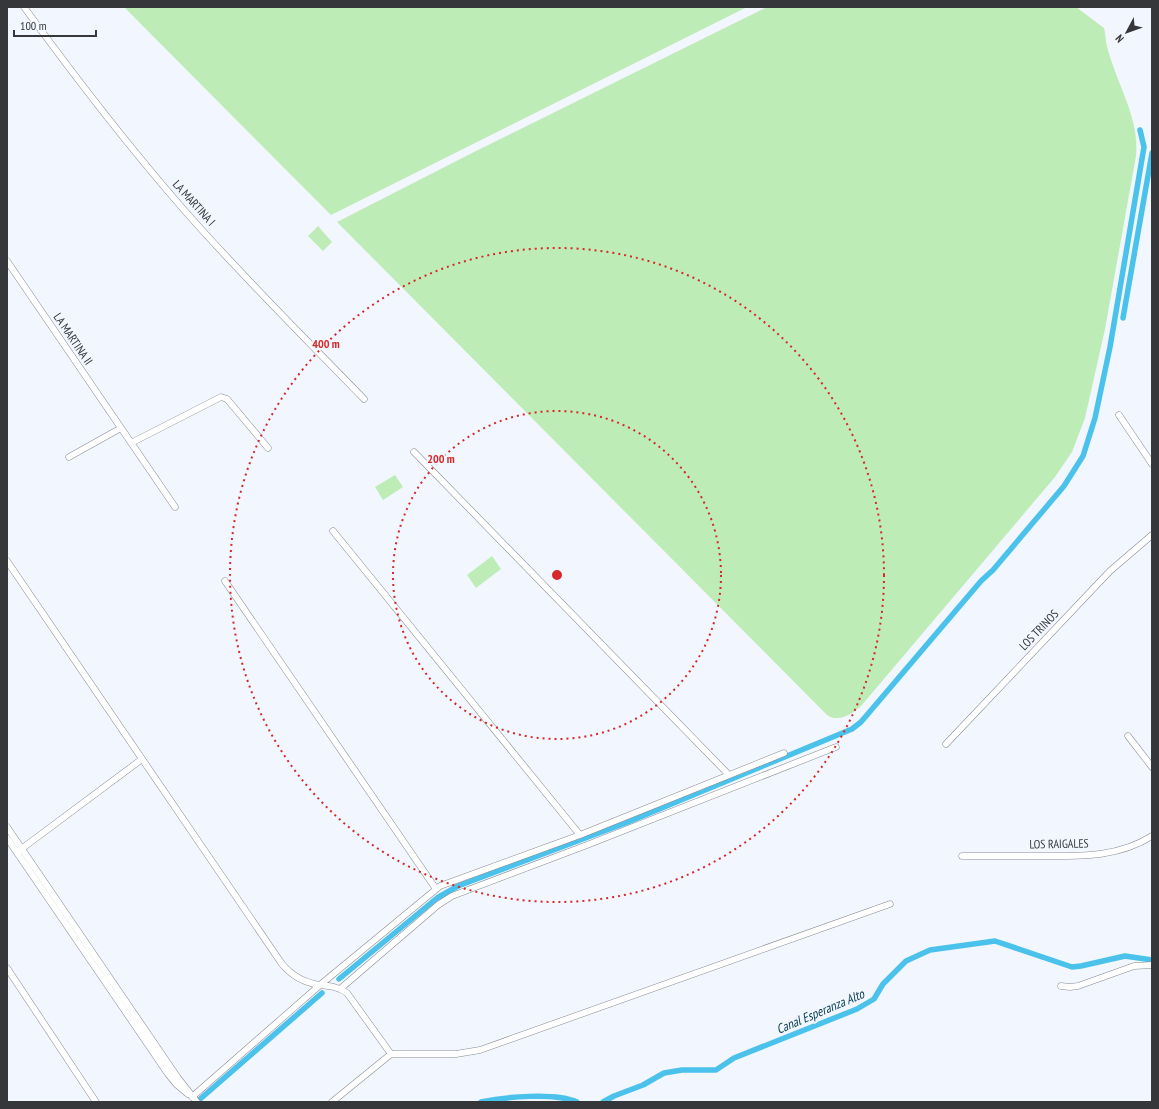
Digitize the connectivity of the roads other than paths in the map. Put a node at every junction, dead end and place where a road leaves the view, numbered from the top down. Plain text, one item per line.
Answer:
1 (24, 7) edge
2 (7, 261) edge
3 (364, 399) dead end
4 (1118, 415) dead end
5 (121, 428) junction
6 (131, 443) junction
7 (268, 448) dead end
8 (414, 452) dead end
9 (69, 457) dead end
10 (1152, 464) edge
11 (175, 507) dead end
12 (333, 531) dead end
13 (1152, 534) edge
14 (7, 561) edge
15 (225, 581) dead end
16 (1128, 736) dead end
17 (946, 744) dead end
18 (836, 746) dead end
19 (784, 753) dead end
20 (142, 759) junction
21 (1152, 767) edge
22 (729, 775) junction
23 (7, 827) edge
24 (580, 835) junction
25 (1152, 836) edge
26 (7, 838) edge
27 (19, 851) junction
28 (962, 856) dead end
29 (436, 889) junction
30 (890, 904) dead end
31 (1152, 965) edge
32 (7, 968) edge
33 (320, 985) junction
34 (1061, 986) dead end
35 (340, 989) junction
36 (391, 1054) junction
37 (192, 1097) junction
38 (96, 1102) edge
39 (197, 1102) edge
40 (332, 1102) edge

1 - 3 street, LA MARTINA I
2 - 5 street, LA MARTINA II
4 - 10 street
5 - 6 street, LA MARTINA II
5 - 9 street
6 - 7 street
6 - 11 street, LA MARTINA II
8 - 22 street
12 - 24 street
13 - 17 street, LOS TRINOS
14 - 20 street
15 - 29 street
16 - 21 street
18 - 35 street
19 - 22 street
20 - 27 street
20 - 33 street
22 - 24 street
23 - 27 street
24 - 29 street
25 - 28 street, LOS RAIGALES
26 - 27 street
27 - 37 street
29 - 33 street
30 - 36 street
31 - 34 street
32 - 38 street
33 - 35 street
33 - 37 street
35 - 36 street
36 - 40 street
37 - 39 street

